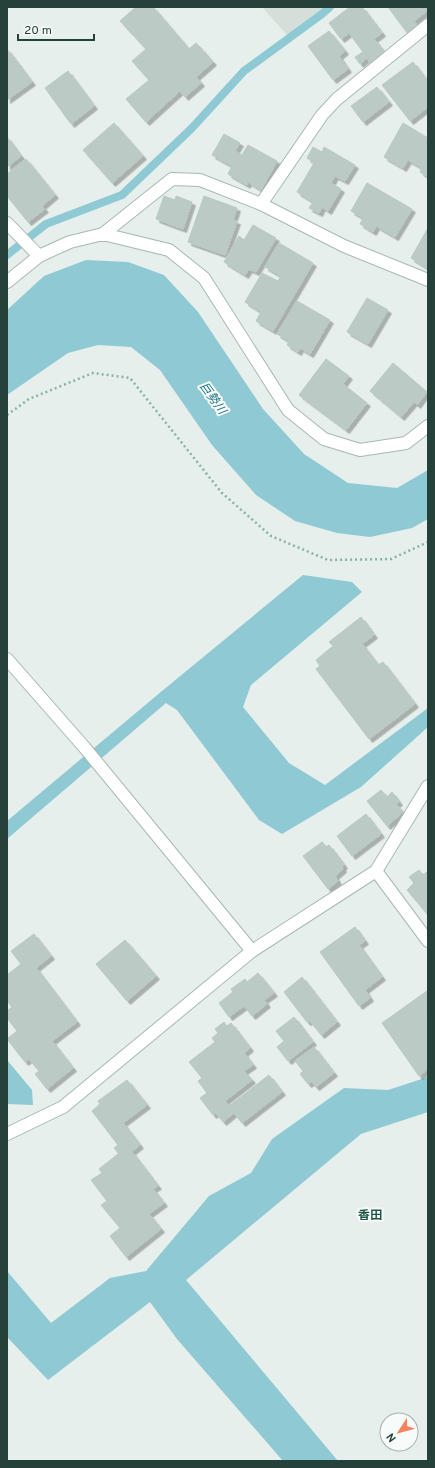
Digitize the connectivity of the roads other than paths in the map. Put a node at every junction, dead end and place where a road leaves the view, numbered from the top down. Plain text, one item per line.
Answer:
1 (428, 26) edge
2 (261, 204) junction
3 (7, 223) edge
4 (103, 234) junction
5 (39, 256) junction
6 (428, 280) edge
7 (7, 282) edge
8 (428, 426) edge
9 (7, 659) edge
10 (428, 786) edge
11 (376, 871) junction
12 (428, 942) edge
13 (252, 951) junction
14 (7, 1134) edge

1 - 2 street
2 - 4 street
2 - 6 street
3 - 5 street
4 - 5 street
4 - 8 street
5 - 7 street
9 - 13 street
10 - 11 street
11 - 12 street
11 - 13 street
13 - 14 street

